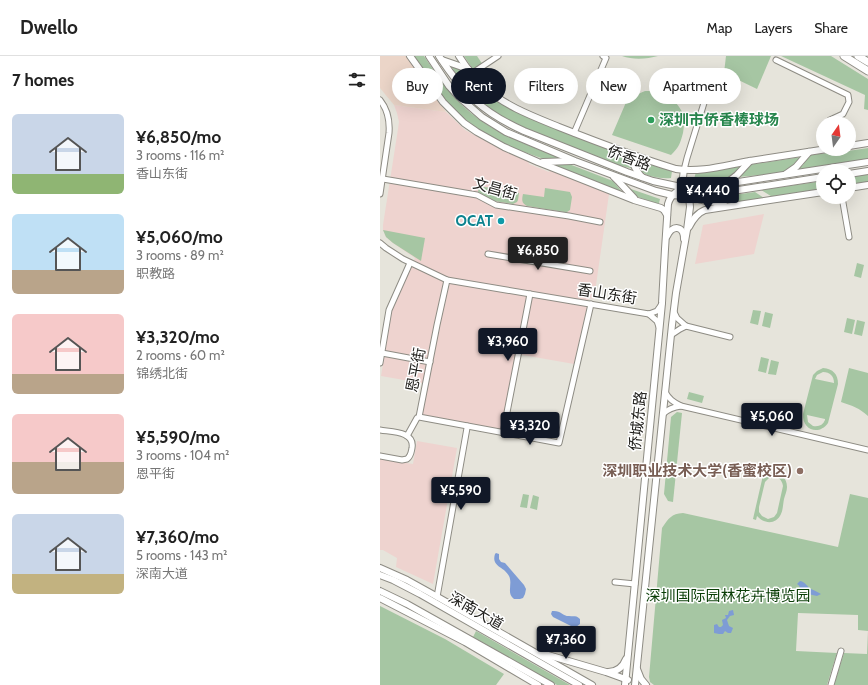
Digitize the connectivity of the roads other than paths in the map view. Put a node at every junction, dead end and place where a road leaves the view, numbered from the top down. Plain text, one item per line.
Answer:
1 (410, 56) edge
2 (429, 56) edge
3 (459, 56) edge
4 (498, 56) edge
5 (603, 56) edge
6 (844, 56) edge
7 (858, 56) edge
8 (440, 58) edge
9 (776, 60) dead end
10 (868, 62) edge
11 (461, 68) edge
12 (467, 68) edge
13 (477, 68) edge
14 (868, 71) edge
15 (380, 100) edge
16 (506, 103) edge
17 (704, 104) edge
18 (839, 116) edge
19 (574, 133) junction
20 (868, 143) edge
21 (856, 145) edge
22 (816, 151) edge
23 (625, 152) junction
24 (809, 152) junction
25 (575, 161) junction
26 (750, 161) junction
27 (538, 162) junction
28 (868, 162) edge
29 (684, 170) junction
30 (868, 171) edge
31 (856, 173) edge
32 (610, 174) junction
33 (783, 175) junction
34 (643, 178) junction
35 (816, 178) edge
36 (383, 179) junction
37 (725, 184) junction
38 (868, 185) edge
39 (681, 187) junction
40 (856, 187) edge
41 (816, 193) edge
42 (380, 194) edge
43 (672, 195) junction
44 (689, 196) junction
45 (639, 202) junction
46 (843, 204) edge
47 (732, 206) junction
48 (667, 214) junction
49 (600, 222) dead end
50 (687, 230) junction
51 (848, 237) dead end
52 (665, 238) junction
53 (380, 242) edge
54 (684, 247) junction
55 (488, 254) dead end
56 (410, 263) junction
57 (590, 271) dead end
58 (447, 280) junction
59 (530, 294) junction
60 (662, 303) junction
61 (591, 304) junction
62 (674, 312) junction
63 (649, 314) junction
64 (686, 326) junction
65 (660, 328) junction
66 (671, 335) junction
67 (730, 337) dead end
68 (382, 354) junction
69 (430, 362) junction
70 (380, 363) edge
71 (665, 392) junction
72 (681, 406) junction
73 (663, 414) junction
74 (416, 418) junction
75 (467, 426) junction
76 (380, 430) edge
77 (503, 432) junction
78 (407, 436) junction
79 (868, 450) edge
80 (380, 456) edge
81 (380, 568) edge
82 (380, 575) edge
83 (392, 580) junction
84 (615, 582) dead end
85 (635, 584) junction
86 (380, 591) edge
87 (426, 591) junction
88 (436, 596) junction
89 (380, 598) edge
90 (456, 608) junction
91 (428, 615) junction
92 (471, 624) junction
93 (452, 635) junction
94 (530, 650) junction
95 (841, 651) dead end
96 (628, 655) junction
97 (637, 668) junction
98 (606, 672) junction
99 (625, 682) edge
100 (636, 684) edge
101 (538, 685) edge
102 (551, 685) edge
103 (578, 685) edge
104 (592, 685) edge
105 (646, 685) edge
106 (831, 685) edge

1 - 27 main road
2 - 25 main road, 侨香路
3 - 12 main road
4 - 13 street
5 - 19 street
6 - 14 highway
7 - 10 highway
8 - 11 main road
8 - 34 main road, 侨香路
9 - 18 street
15 - 36 street
16 - 19 main road
17 - 29 street
19 - 23 main road
20 - 21 main road
22 - 24 main road
23 - 29 main road
23 - 34 main road
24 - 26 main road
24 - 33 main road
25 - 27 main road
25 - 32 main road, 侨香路
26 - 29 main road
26 - 37 main road
27 - 45 main road
28 - 33 main road, 侨香路
29 - 39 main road
30 - 31 main road
32 - 43 main road, 侨香路
32 - 45 main road
33 - 37 main road, 侨香路
34 - 39 main road, 侨香路
35 - 44 main road, 侨香路
36 - 42 street
36 - 49 street, 文昌街
37 - 39 main road, 侨香路
38 - 40 main road
39 - 43 main road
39 - 44 main road
41 - 47 main road
43 - 44 main road, 侨香路
43 - 48 main road, 侨城东路
44 - 47 main road
44 - 50 main road, 侨城东路
45 - 48 main road
46 - 51 street
47 - 50 main road
48 - 52 main road, 侨城东路
50 - 54 main road, 侨城东路
52 - 54 main road
52 - 60 main road, 侨城东路
53 - 56 street, 香山东街
54 - 62 main road, 侨城东路
55 - 57 street
56 - 58 street, 香山东街
56 - 68 street
58 - 59 street, 香山东街
58 - 69 street, 恩平街
59 - 61 street, 香山东街
59 - 77 street
60 - 63 street, 香山东街
60 - 65 main road, 侨城东路
61 - 63 street, 香山东街
61 - 77 street
62 - 64 street
62 - 66 main road, 侨城东路
63 - 65 street, 香山东街
64 - 66 street
64 - 67 street
65 - 85 main road, 侨城东路
66 - 71 main road, 侨城东路
68 - 69 street
68 - 70 street
69 - 74 street, 恩平街
71 - 72 street
71 - 73 main road, 侨城东路
72 - 73 street
72 - 79 street
73 - 97 main road, 侨城东路
74 - 75 street
74 - 78 street, 恩平街
75 - 77 street
75 - 88 street
76 - 78 street
78 - 80 street
81 - 87 main road
82 - 83 main road, 深南大道
83 - 87 main road
83 - 92 main road, 深南大道
84 - 85 street
85 - 96 main road, 侨城东路
86 - 91 main road, 深南大道
87 - 88 main road
88 - 90 main road
89 - 93 main road
90 - 92 main road
90 - 94 main road
91 - 93 main road
91 - 102 main road, 深南大道
92 - 103 main road, 深南大道
93 - 101 main road
94 - 98 main road
94 - 104 main road
95 - 106 street
96 - 98 main road
96 - 99 main road, 侨城东路
97 - 100 main road, 侨城东路
97 - 105 main road
98 - 99 main road
99 - 100 main road

